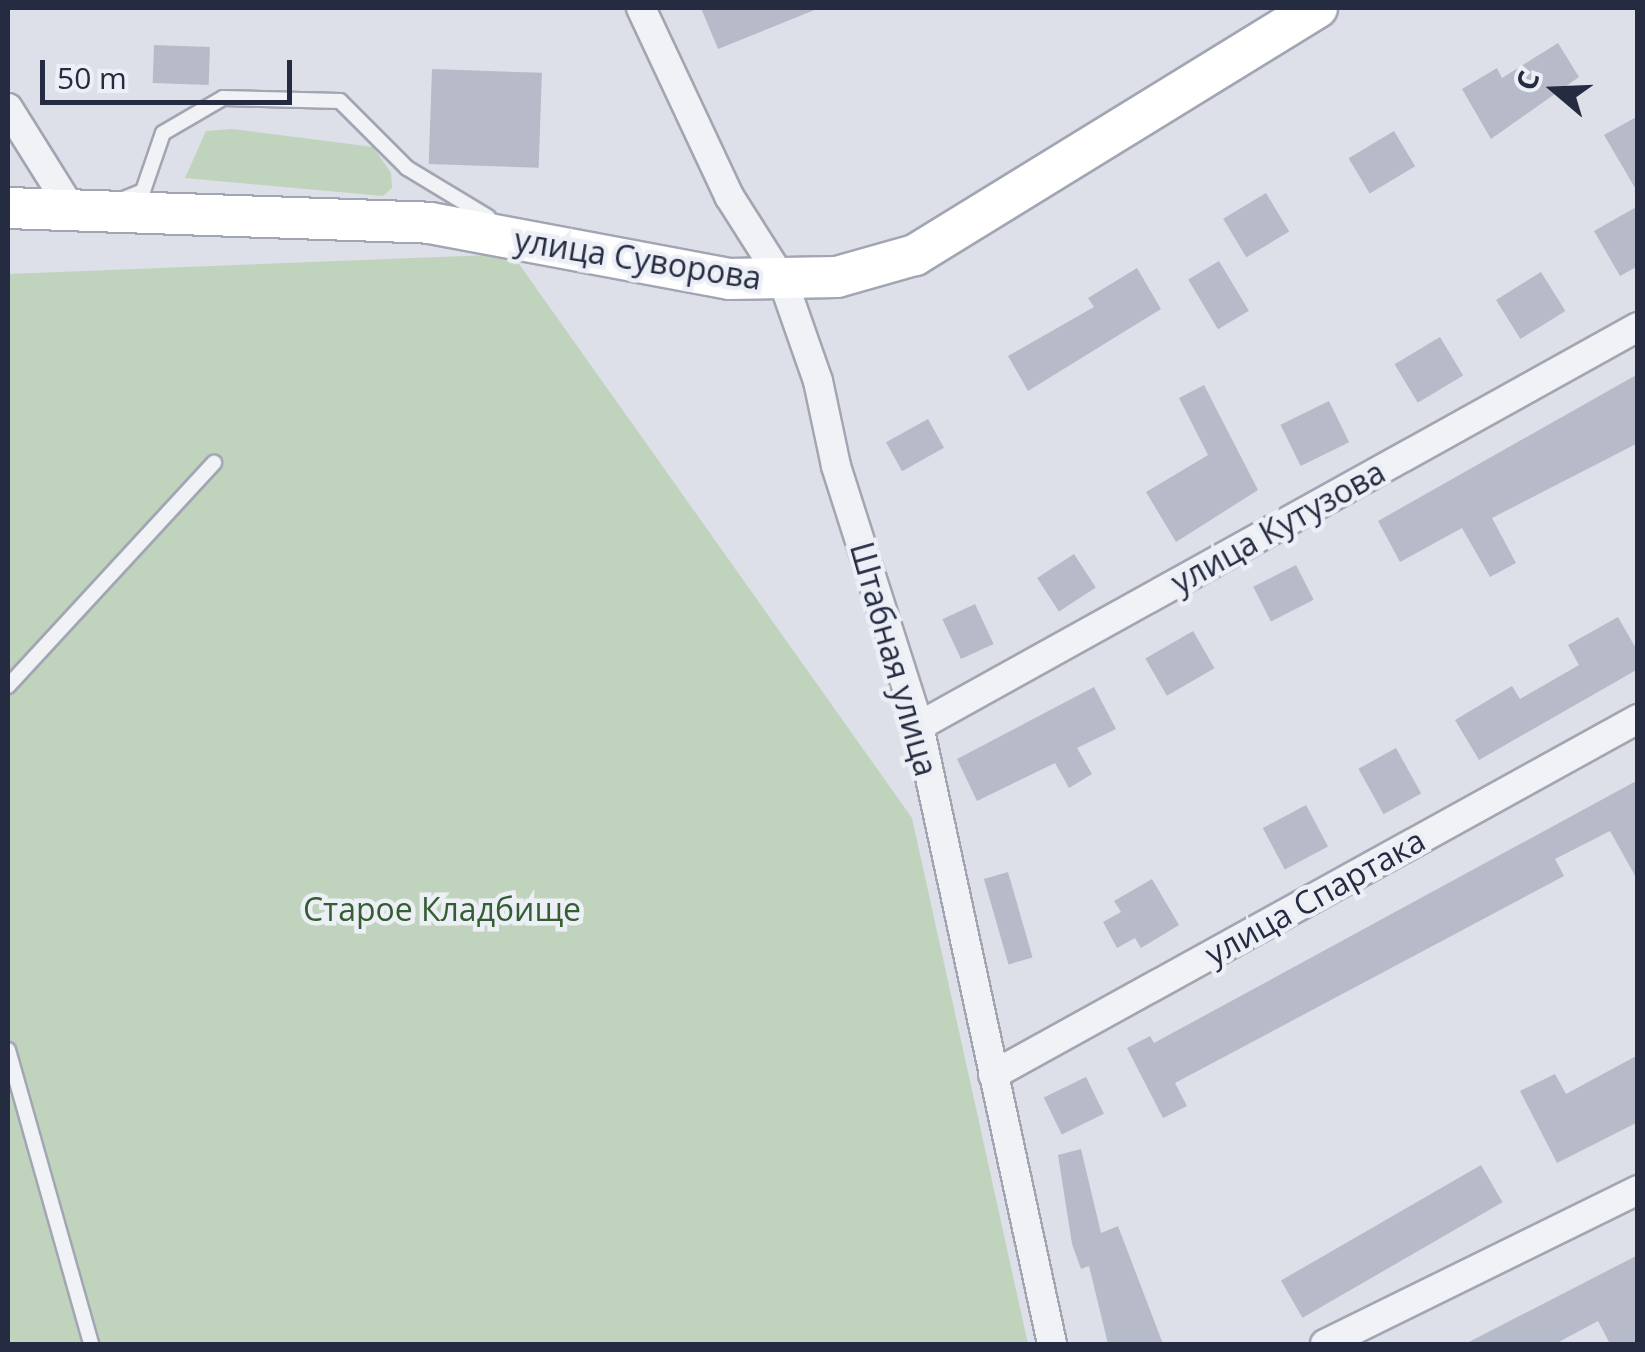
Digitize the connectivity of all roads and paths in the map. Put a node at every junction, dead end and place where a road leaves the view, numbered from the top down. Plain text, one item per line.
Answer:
1 (641, 8) edge
2 (1297, 13) edge
3 (8, 108) edge
4 (8, 208) edge
5 (89, 208) junction
6 (545, 247) junction
7 (783, 281) junction
8 (1638, 327) edge
9 (214, 464) dead end
10 (8, 686) edge
11 (1638, 719) edge
12 (919, 726) junction
13 (8, 1050) edge
14 (994, 1075) junction
15 (1638, 1190) edge
16 (92, 1344) edge
17 (1052, 1344) edge
18 (1325, 1344) edge

1 - 7 street, Штабная улица
2 - 7 street, улица Суворова
3 - 5 street
4 - 5 street, улица Суворова
5 - 6 street, улица Суворова
5 - 6 lane
6 - 7 street, улица Суворова
7 - 12 street, Штабная улица
8 - 12 street, улица Кутузова
9 - 10 lane
11 - 14 street, улица Спартака
12 - 14 street, Штабная улица
13 - 16 lane
14 - 17 street, Штабная улица
15 - 18 street

